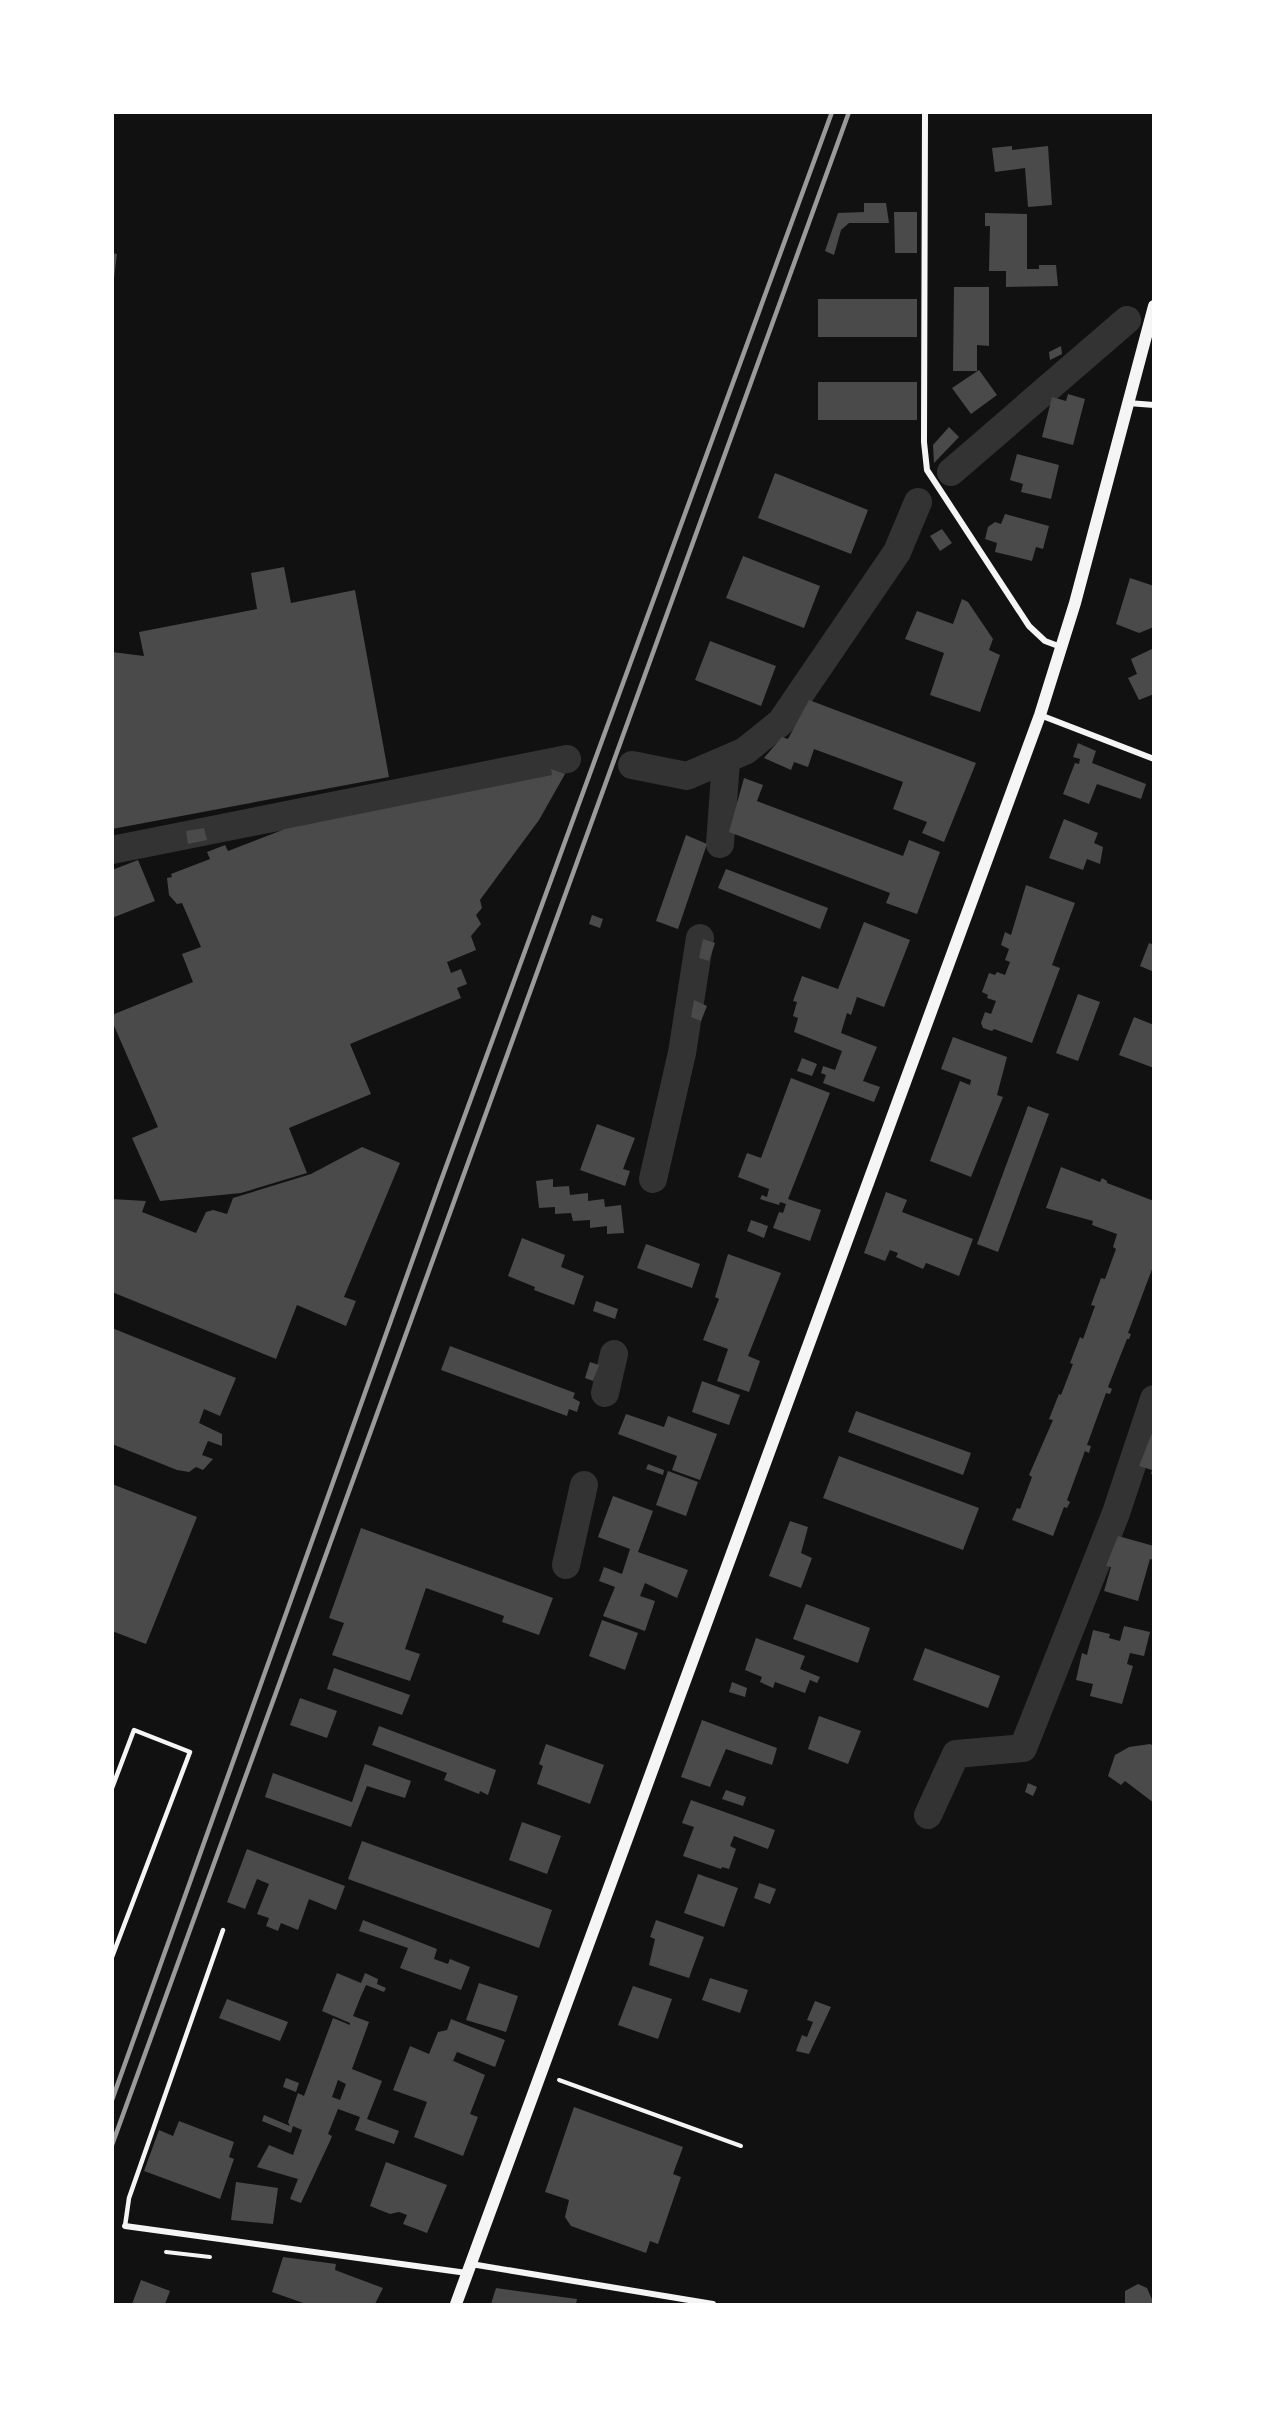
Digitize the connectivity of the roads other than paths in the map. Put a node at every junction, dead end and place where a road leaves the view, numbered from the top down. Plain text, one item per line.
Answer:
1 (925, 112) edge
2 (1154, 306) edge
3 (1128, 403) junction
4 (1154, 405) edge
5 (1062, 647) junction
6 (1040, 715) junction
7 (1154, 759) edge
8 (112, 1788) edge
9 (224, 1930) dead end
10 (112, 1957) edge
11 (125, 2226) joint
12 (470, 2269) junction
13 (456, 2304) edge
14 (713, 2304) edge

1 - 5 street
2 - 3 main road
3 - 4 street
3 - 5 main road
5 - 6 main road
6 - 7 street
6 - 12 main road
8 - 10 lane
9 - 11 lane
11 - 12 street
12 - 13 main road
12 - 14 street

